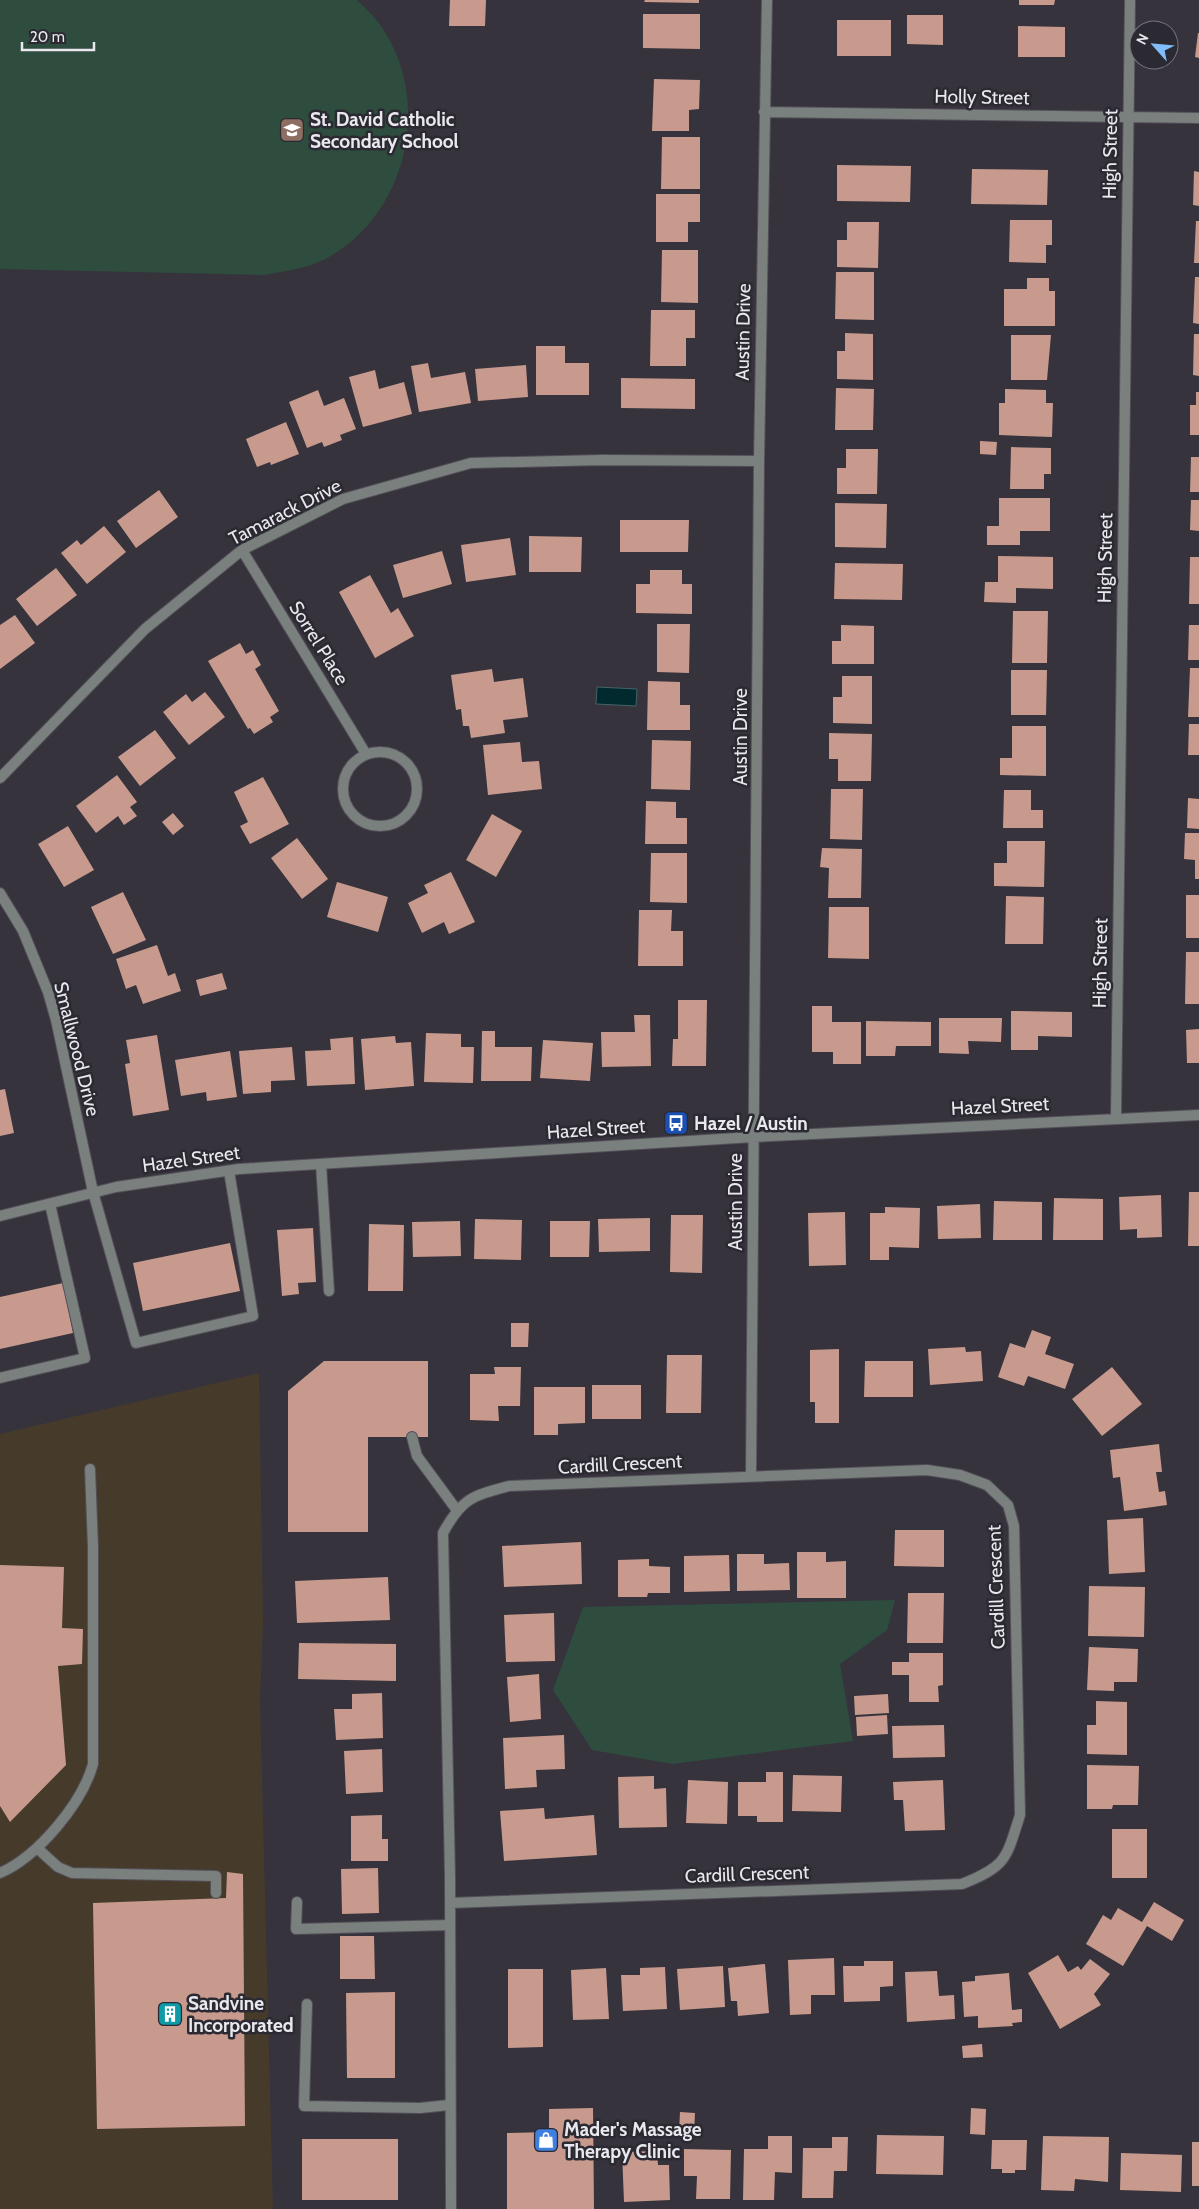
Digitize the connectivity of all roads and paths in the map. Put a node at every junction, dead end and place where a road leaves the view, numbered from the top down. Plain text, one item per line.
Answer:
1 (767, 0) edge
2 (1130, 0) edge
3 (764, 112) junction
4 (1128, 117) junction
5 (1199, 118) edge
6 (759, 462) junction
7 (242, 550) junction
8 (366, 754) junction
9 (0, 778) edge
10 (0, 893) edge
11 (1199, 1115) edge
12 (1116, 1117) junction
13 (753, 1137) junction
14 (321, 1164) junction
15 (229, 1171) junction
16 (93, 1192) junction
17 (50, 1204) junction
18 (0, 1216) edge
19 (329, 1291) dead end
20 (0, 1378) edge
21 (412, 1437) dead end
22 (90, 1469) dead end
23 (751, 1475) junction
24 (456, 1510) junction
25 (37, 1848) junction
26 (0, 1874) edge
27 (216, 1893) dead end
28 (297, 1902) dead end
29 (450, 1904) junction
30 (450, 1925) junction
31 (307, 2004) dead end
32 (449, 2105) junction
33 (451, 2209) edge

1 - 3 street, Austin Drive
2 - 4 street, High Street
3 - 4 street, Holly Street
3 - 6 street, Austin Drive
4 - 5 street, Holly Street
4 - 12 street, High Street
6 - 7 street, Tamarack Drive
6 - 13 street, Austin Drive
7 - 8 street, Sorrel Place
7 - 9 street, Tamarack Drive
8 - 8 street
10 - 16 street, Smallwood Drive
11 - 12 street, Hazel Street
12 - 13 street, Hazel Street
13 - 14 street, Hazel Street
13 - 23 street, Austin Drive
14 - 15 street, Hazel Street
14 - 19 street
15 - 16 street, Hazel Street
15 - 16 street, Smallwood Drive
16 - 17 street, Hazel Street
17 - 18 street, Hazel Street
17 - 20 street
21 - 24 street
22 - 25 street
23 - 24 street, Cardill Crescent
23 - 29 street, Cardill Crescent
24 - 29 street, Cardill Crescent
25 - 26 street
25 - 27 street
28 - 30 street
29 - 30 street, Cardill Crescent
30 - 32 street, Cardill Crescent
31 - 32 street
32 - 33 street, Cardill Crescent

